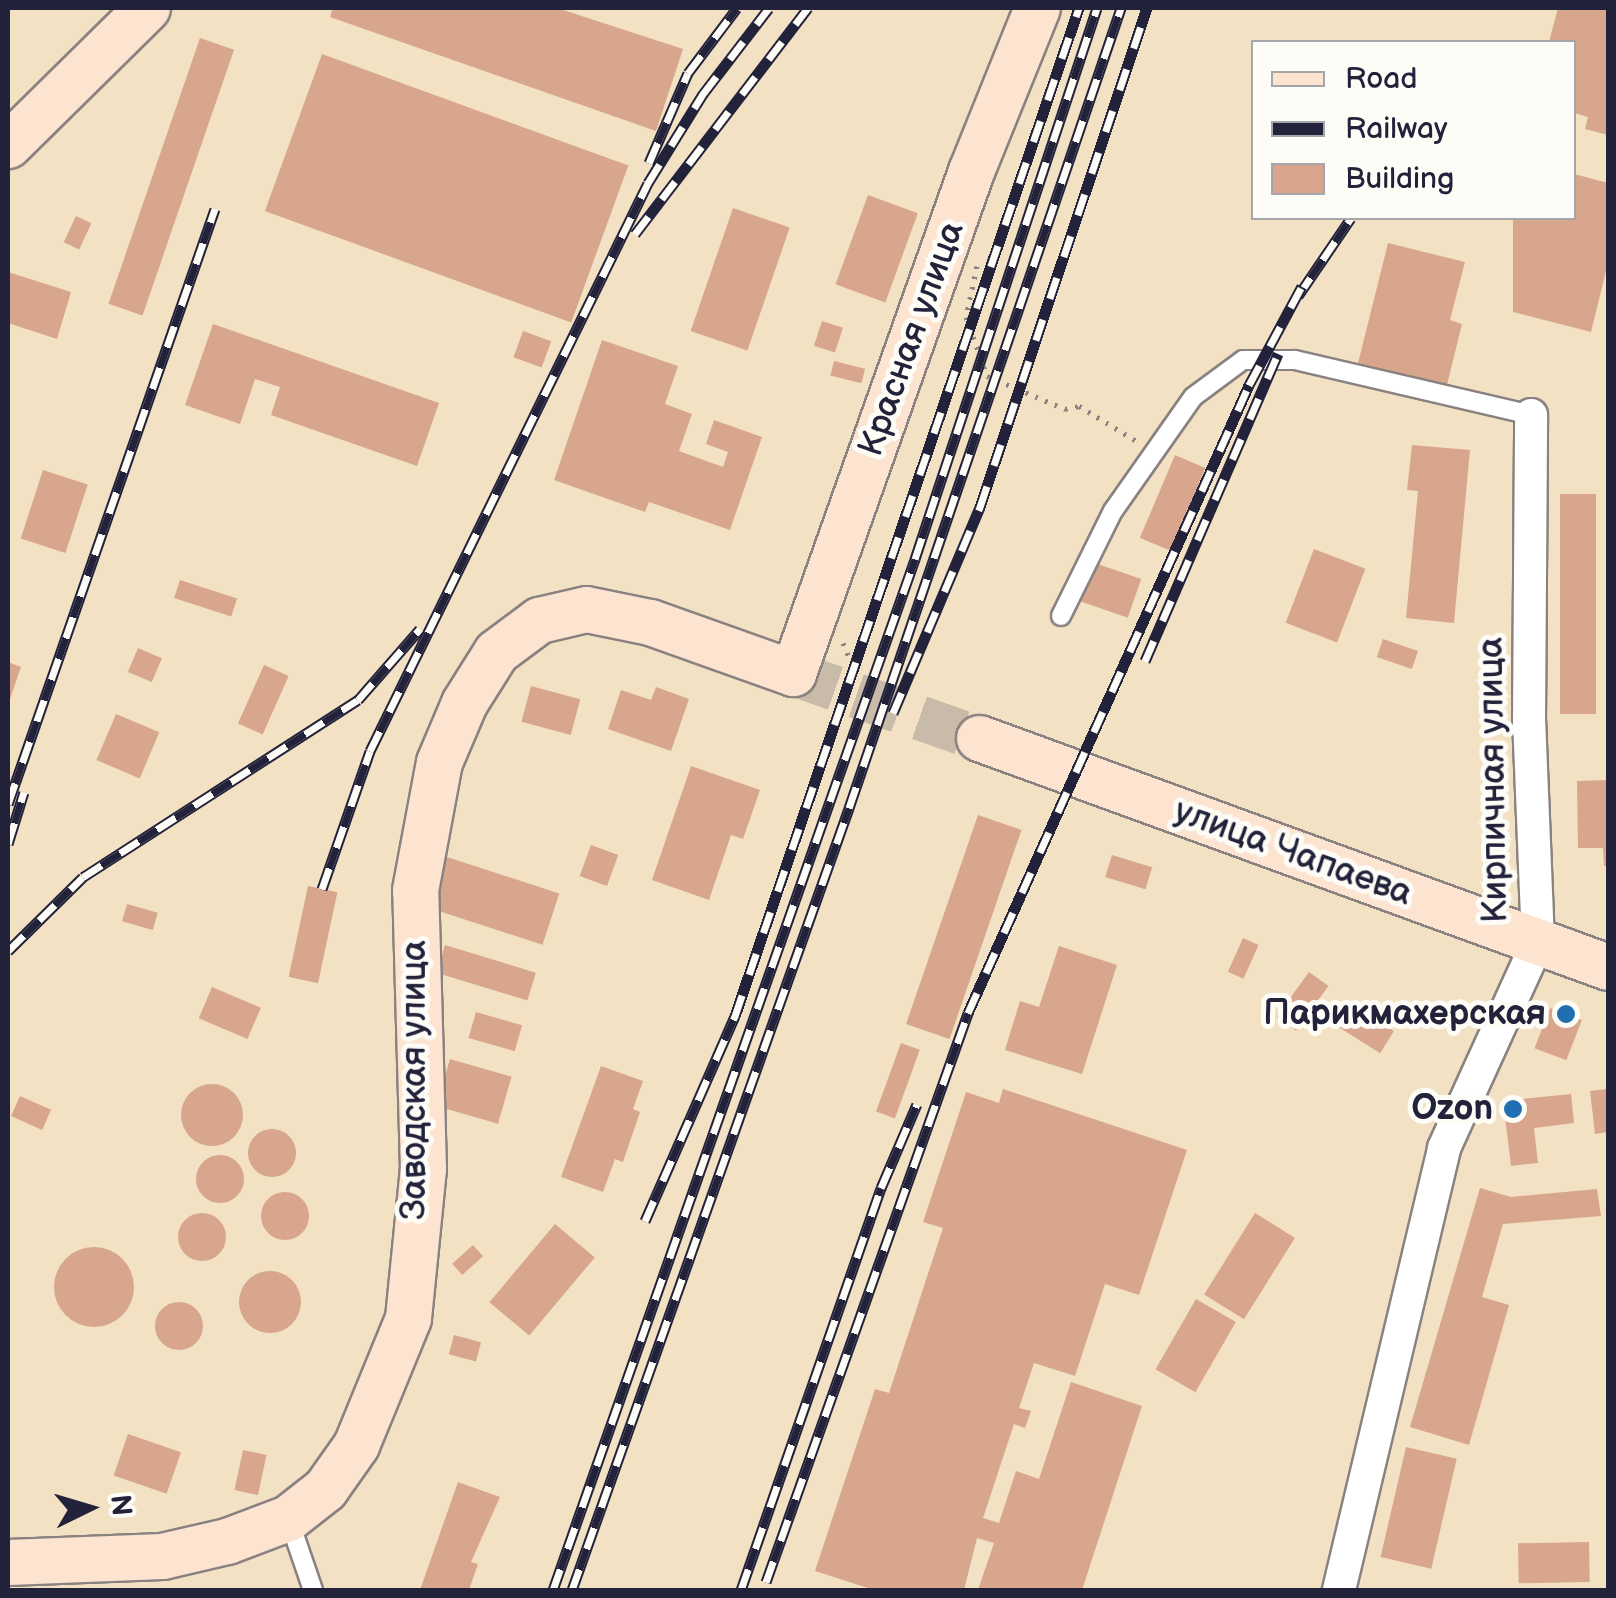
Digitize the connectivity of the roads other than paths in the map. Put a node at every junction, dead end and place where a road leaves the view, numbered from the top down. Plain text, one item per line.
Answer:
1 (148, 8) edge
2 (1037, 8) edge
3 (8, 144) edge
4 (1531, 416) joint
5 (1060, 616) dead end
6 (793, 673) joint
7 (979, 738) tunnel mouth
8 (1538, 942) junction
9 (1608, 966) edge
10 (288, 1518) junction
11 (8, 1562) edge
12 (313, 1590) edge
13 (1338, 1590) edge

1 - 3 main road
2 - 6 main road, Красная улица
4 - 5 lane
4 - 8 street, Кирпичная улица
6 - 10 main road, Заводская улица
7 - 8 main road, улица Чапаева
8 - 9 main road, улица Чапаева
8 - 13 street, Кирпичная улица
10 - 11 main road, Заводская улица
10 - 12 lane

